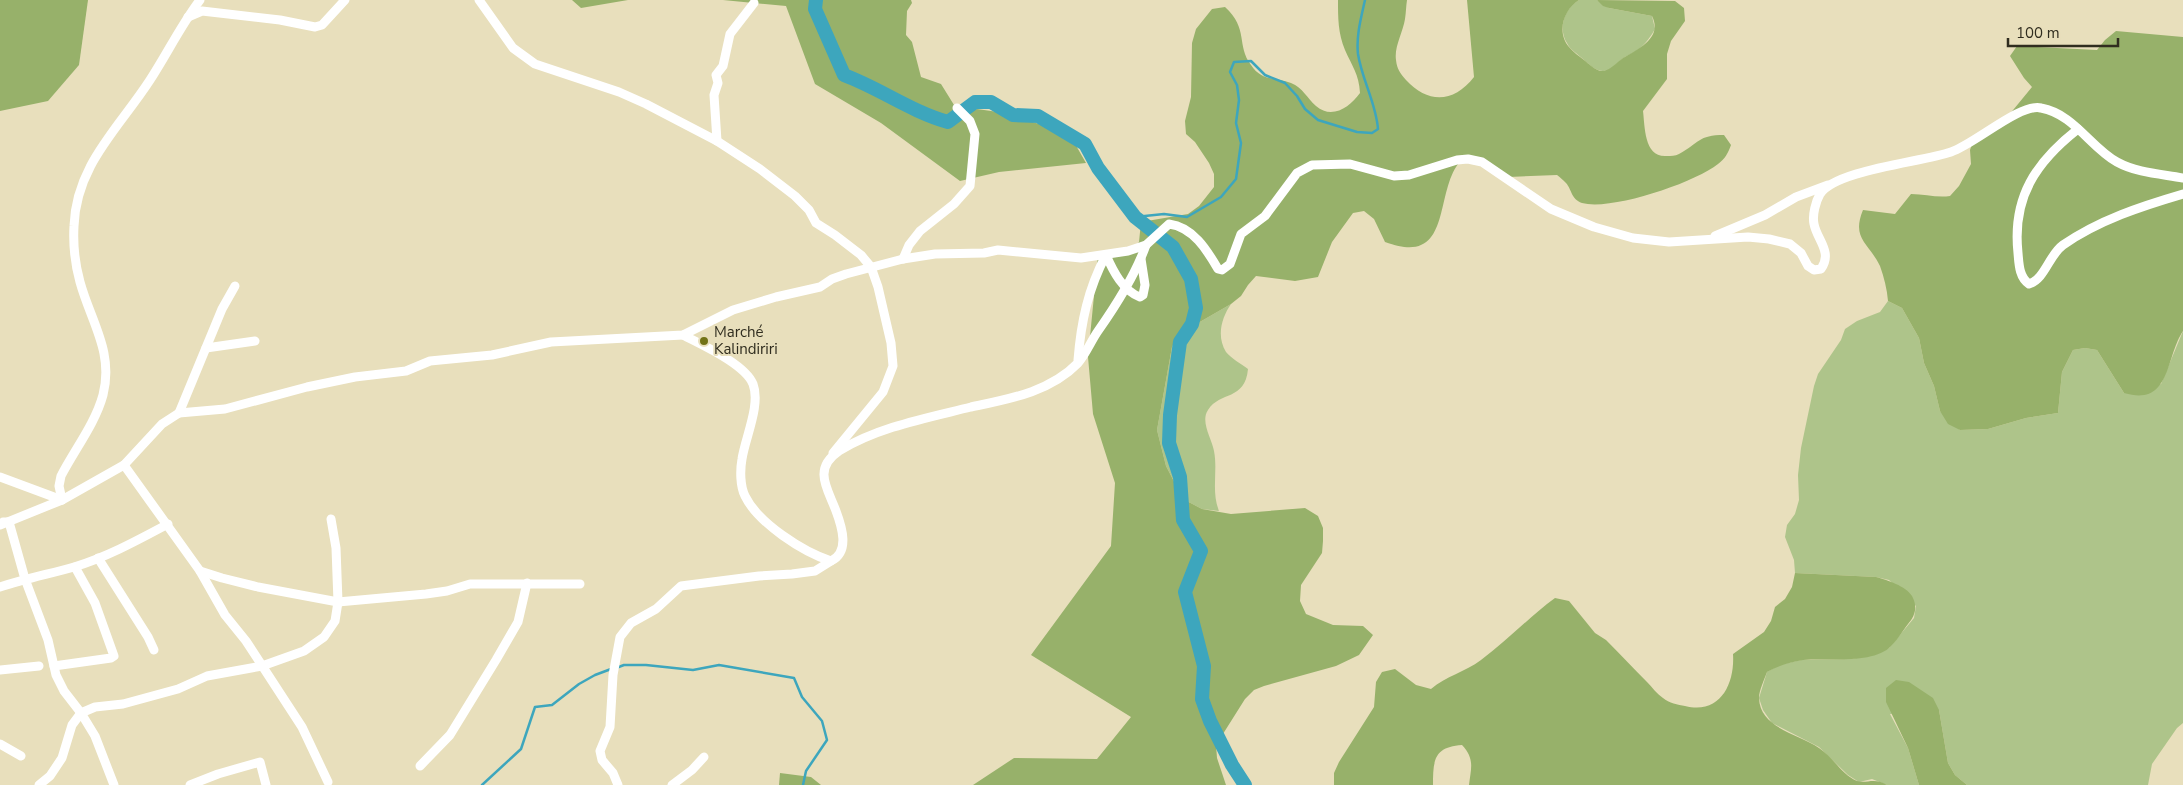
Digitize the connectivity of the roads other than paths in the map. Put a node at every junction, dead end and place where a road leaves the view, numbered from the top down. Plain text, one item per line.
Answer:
1 (200, 0) edge
2 (345, 0) edge
3 (479, 0) edge
4 (754, 3) dead end
5 (188, 17) junction
6 (957, 108) dead end
7 (2078, 129) junction
8 (717, 141) junction
9 (2183, 178) edge
10 (1828, 185) junction
11 (2183, 194) edge
12 (1706, 240) junction
13 (1146, 245) junction
14 (1106, 255) junction
15 (903, 259) junction
16 (1141, 259) junction
17 (871, 267) junction
18 (235, 286) dead end
19 (1126, 288) junction
20 (683, 335) junction
21 (255, 341) dead end
22 (206, 348) junction
23 (1078, 362) junction
24 (179, 413) junction
25 (829, 460) junction
26 (124, 465) junction
27 (0, 477) edge
28 (62, 500) junction
29 (331, 519) dead end
30 (3, 523) edge
31 (168, 524) junction
32 (98, 558) junction
33 (831, 561) junction
34 (75, 567) junction
35 (200, 571) junction
36 (25, 579) junction
37 (527, 583) junction
38 (580, 584) dead end
39 (0, 587) edge
40 (338, 602) junction
41 (154, 650) dead end
42 (39, 666) dead end
43 (54, 666) junction
44 (262, 666) junction
45 (0, 670) edge
46 (82, 713) junction
47 (0, 744) edge
48 (21, 756) dead end
49 (704, 757) dead end
50 (420, 766) dead end
51 (328, 782) dead end
52 (38, 785) edge
53 (114, 785) edge
54 (190, 785) edge
55 (266, 785) edge
56 (618, 785) edge
57 (672, 785) edge

1 - 5 street
2 - 5 street
3 - 8 street
4 - 8 street
5 - 28 street
6 - 15 street
7 - 9 street
7 - 10 street
7 - 11 street
8 - 17 street
10 - 12 street
10 - 12 street
12 - 13 street
13 - 14 street
13 - 16 street
14 - 15 street
14 - 19 street
14 - 23 street
15 - 17 street
16 - 19 street
16 - 19 street
17 - 20 street
17 - 25 street
18 - 22 street
19 - 23 street
20 - 24 street
20 - 33 street
21 - 22 street
22 - 24 street
23 - 25 street
24 - 26 street
25 - 33 street
26 - 28 street
26 - 31 street
27 - 28 street
28 - 30 street
29 - 40 street
30 - 36 street
31 - 32 street
31 - 35 street
32 - 34 street
32 - 41 street
33 - 56 street
34 - 36 street
34 - 43 street
35 - 40 street
35 - 44 street
36 - 39 street
36 - 43 street
37 - 38 street
37 - 40 street
37 - 50 street
40 - 44 street
42 - 45 street
43 - 46 street
44 - 46 street
44 - 51 street
46 - 52 street
46 - 53 street
47 - 48 street
49 - 57 street
54 - 55 street

